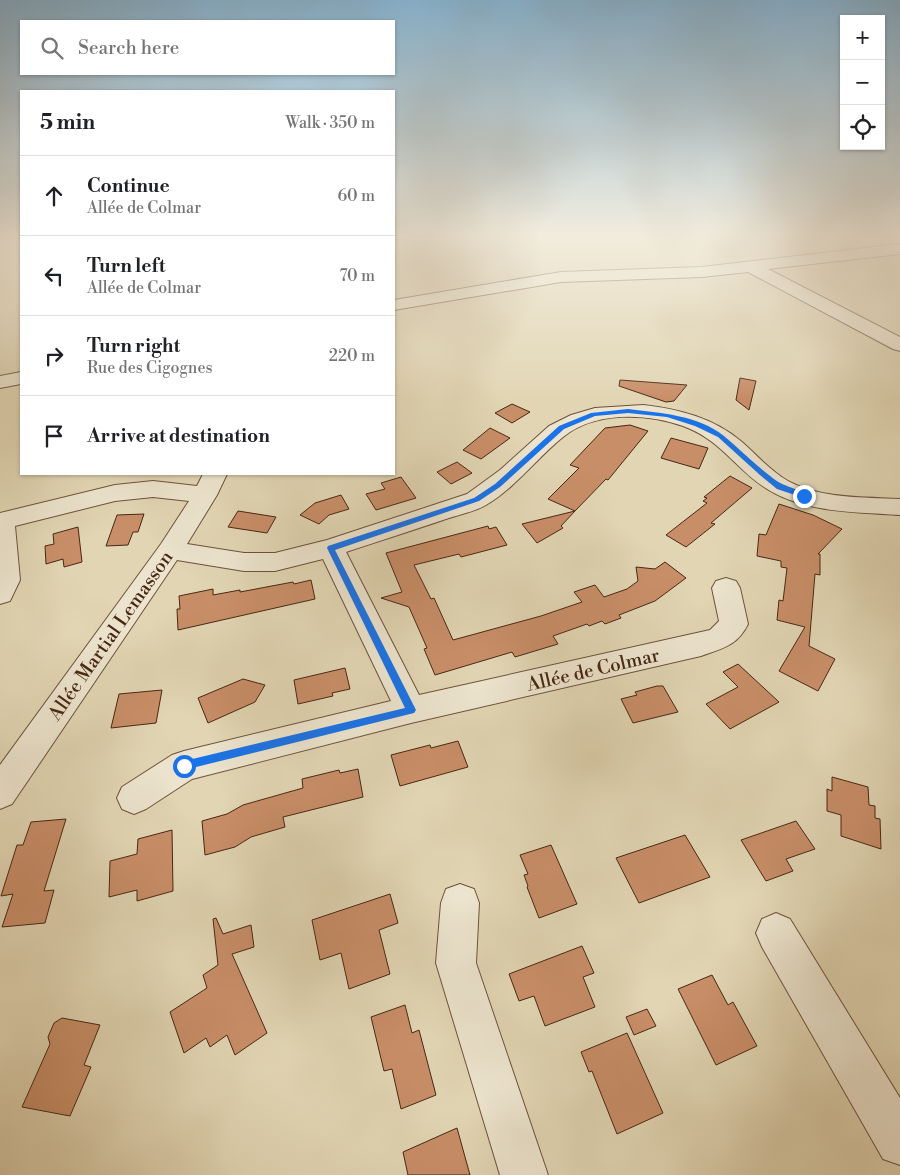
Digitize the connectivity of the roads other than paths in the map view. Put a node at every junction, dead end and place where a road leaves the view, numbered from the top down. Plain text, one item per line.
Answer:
1 (484, 290) edge
2 (795, 290) edge
3 (395, 305) edge
4 (900, 345) edge
5 (20, 378) edge
6 (0, 382) edge
7 (210, 484) edge
8 (900, 507) edge
9 (1, 521) edge
10 (331, 548) junction
11 (170, 550) junction
12 (726, 588) dead end
13 (0, 594) edge
14 (411, 710) junction
15 (0, 793) edge
16 (134, 798) dead end
17 (460, 903) dead end
18 (776, 933) dead end
19 (900, 1142) edge
20 (524, 1175) edge

1 - 3 street
2 - 4 street
5 - 6 street
7 - 9 street
7 - 11 street, Allée Martial Lemasson
8 - 10 street
9 - 13 street
10 - 11 street
10 - 14 street
11 - 15 street, Allée Martial Lemasson
12 - 14 street, Allée de Colmar
14 - 16 street, Allée de Colmar
17 - 20 street
18 - 19 street

